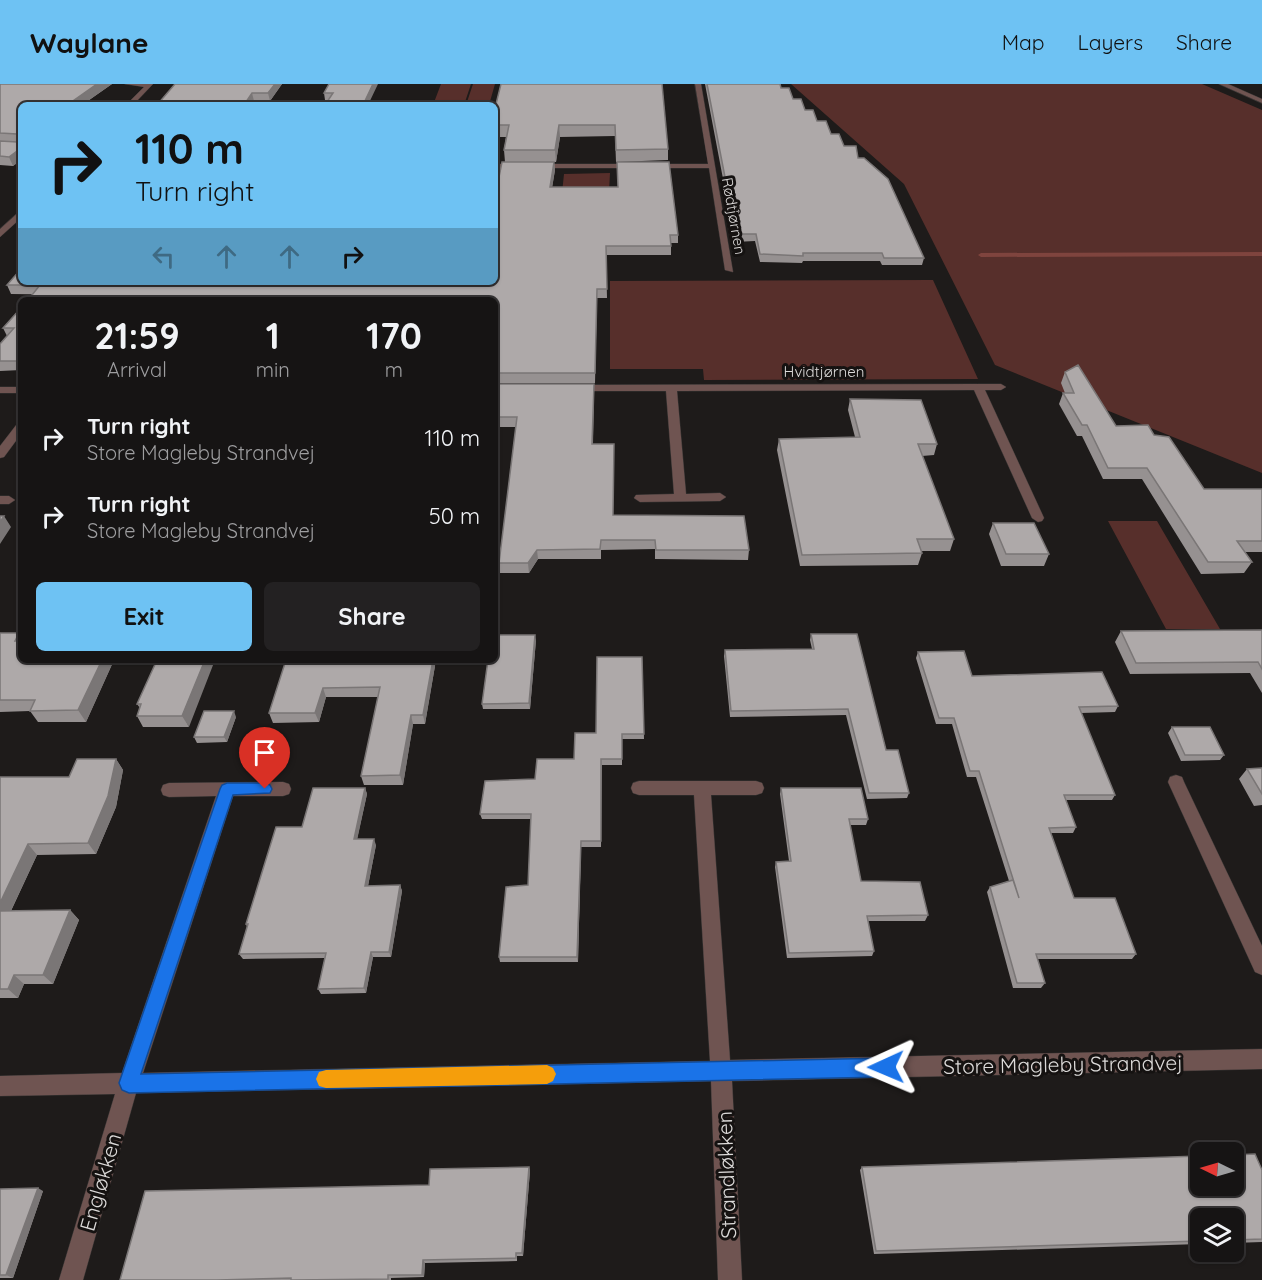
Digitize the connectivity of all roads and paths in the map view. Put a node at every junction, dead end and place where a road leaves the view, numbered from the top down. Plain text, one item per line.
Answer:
1 (128, 84) edge
2 (149, 84) edge
3 (698, 84) edge
4 (1222, 84) edge
5 (1262, 100) edge
6 (132, 102) edge
7 (498, 166) edge
8 (712, 166) junction
9 (18, 216) edge
10 (0, 234) edge
11 (730, 270) dead end
12 (978, 387) junction
13 (1001, 387) dead end
14 (564, 388) edge
15 (671, 388) junction
16 (0, 390) edge
17 (18, 390) edge
18 (18, 430) edge
19 (0, 454) edge
20 (680, 497) junction
21 (720, 497) dead end
22 (640, 498) dead end
23 (1038, 518) dead end
24 (1176, 782) dead end
25 (639, 788) dead end
26 (702, 788) junction
27 (756, 788) dead end
28 (227, 789) junction
29 (283, 789) dead end
30 (170, 790) dead end
31 (1262, 966) edge
32 (1262, 1059) edge
33 (721, 1071) junction
34 (129, 1083) junction
35 (0, 1086) edge
36 (71, 1280) edge
37 (730, 1280) edge

1 - 2 street
2 - 6 street
3 - 8 street, Rødtjørnen
4 - 5 street
7 - 8 street, Rødtjørnen
8 - 11 street, Rødtjørnen
9 - 10 street
12 - 13 street, Hvidtjørnen
12 - 15 street, Hvidtjørnen
12 - 23 street
14 - 15 street, Hvidtjørnen
15 - 20 street
16 - 17 street
18 - 19 street
20 - 21 street
20 - 22 street
24 - 31 street
25 - 26 street
26 - 27 street
26 - 33 street
28 - 29 street
28 - 30 street
28 - 34 street
32 - 33 street, Store Magleby Strandvej
33 - 34 street, Store Magleby Strandvej
33 - 37 street, Strandløkken
34 - 35 street, Store Magleby Strandvej
34 - 36 street, Engløkken

